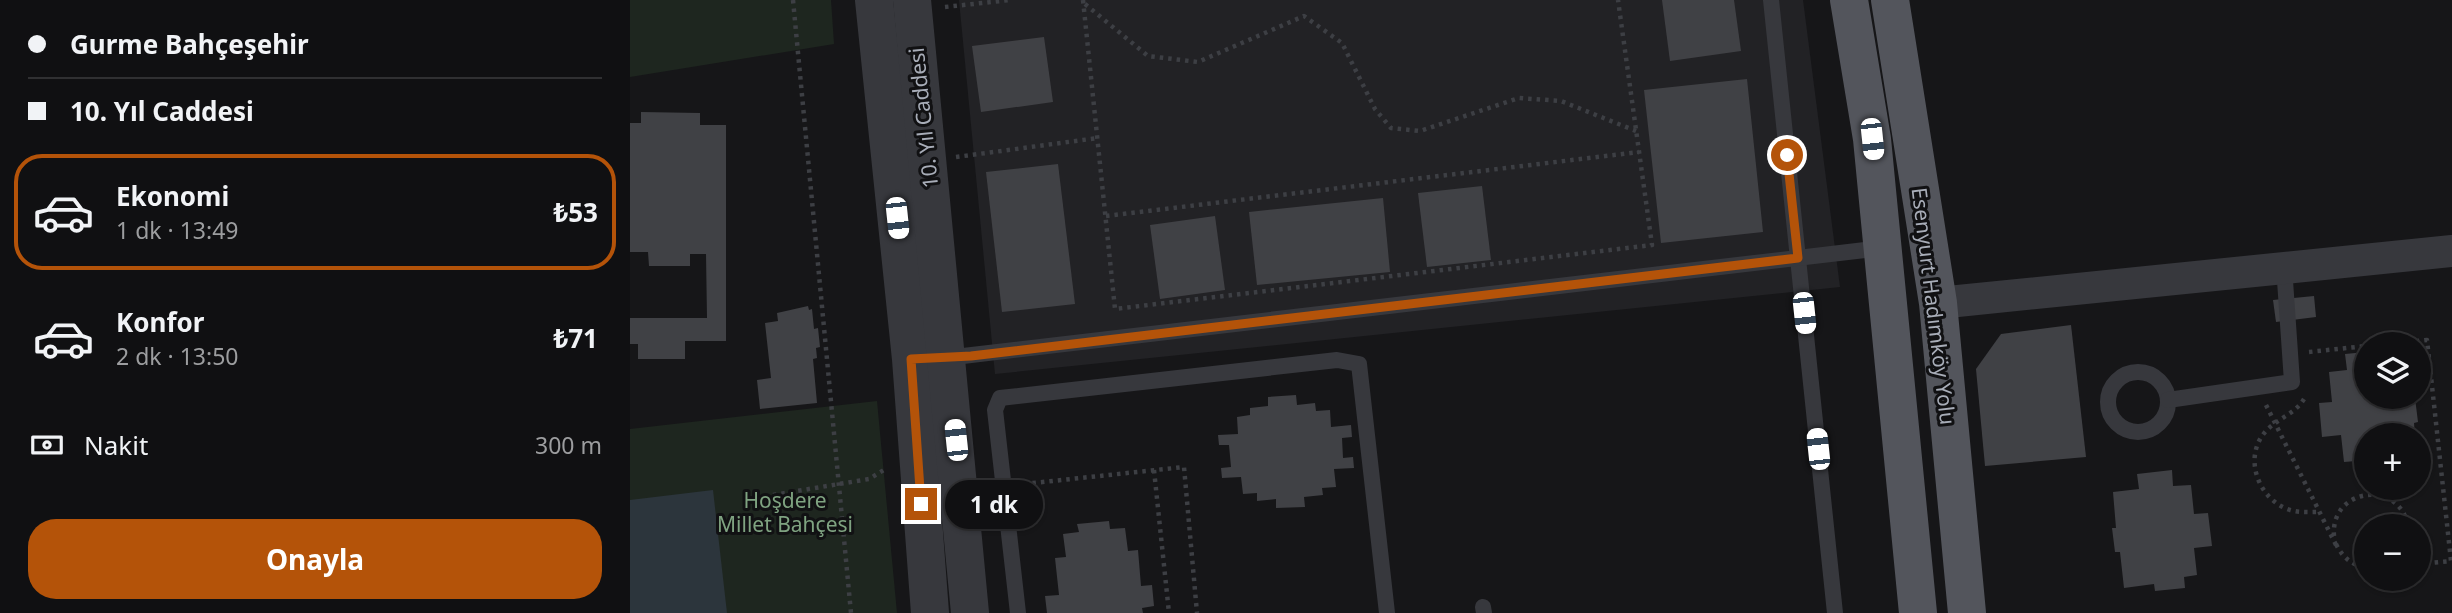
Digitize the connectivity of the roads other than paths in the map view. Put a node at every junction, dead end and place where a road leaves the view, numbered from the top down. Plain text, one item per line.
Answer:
1 (1771, 0) edge
2 (1849, 0) edge
3 (1891, 0) edge
4 (902, 23) edge
5 (1882, 248) junction
6 (2452, 251) edge
7 (1798, 258) junction
8 (2284, 266) junction
9 (1938, 303) junction
10 (929, 359) junction
11 (2168, 400) dead end
12 (930, 613) edge
13 (970, 613) edge
14 (1018, 613) edge
15 (1387, 613) edge
16 (1835, 613) edge
17 (1918, 613) edge
18 (1967, 613) edge

1 - 7 lane
2 - 5 main road, Esenyurt Hadımköy Yolu
3 - 9 main road, Esenyurt Hadımköy Yolu
4 - 10 street, 10. Yıl Caddesi
4 - 10 street, 10. Yıl Caddesi
5 - 7 lane
5 - 17 main road, Esenyurt Hadımköy Yolu
6 - 8 street
7 - 10 lane
7 - 16 lane
8 - 9 street
8 - 11 lane
9 - 18 main road, Esenyurt Hadımköy Yolu
10 - 12 street, 10. Yıl Caddesi
10 - 13 street, 10. Yıl Caddesi
14 - 15 lane

